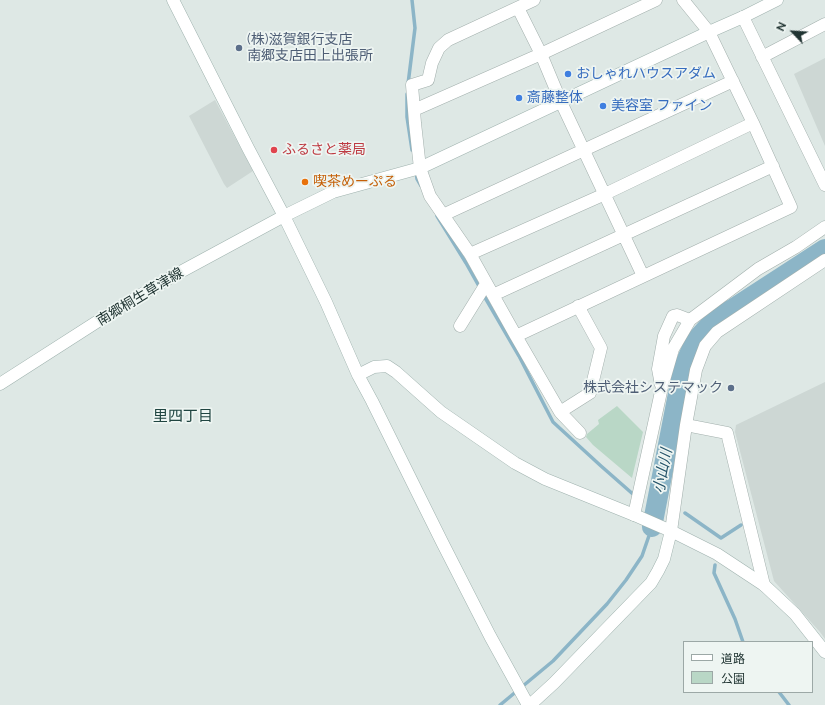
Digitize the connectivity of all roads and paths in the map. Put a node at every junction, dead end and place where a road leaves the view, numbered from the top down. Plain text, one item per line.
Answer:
1 (173, 0) edge
2 (534, 0) edge
3 (656, 0) edge
4 (683, 0) edge
5 (777, 0) edge
6 (518, 8) junction
7 (743, 17) junction
8 (825, 24) edge
9 (709, 32) junction
10 (541, 54) junction
11 (762, 57) junction
12 (733, 82) junction
13 (561, 102) junction
14 (414, 110) junction
15 (753, 123) junction
16 (584, 150) junction
17 (773, 166) junction
18 (420, 168) junction
19 (825, 185) edge
20 (605, 194) junction
21 (443, 215) junction
22 (284, 216) junction
23 (825, 227) edge
24 (624, 234) junction
25 (470, 254) junction
26 (825, 260) edge
27 (643, 276) junction
28 (486, 284) junction
29 (493, 295) junction
30 (578, 306) junction
31 (690, 320) junction
32 (460, 326) dead end
33 (516, 336) junction
34 (358, 375) junction
35 (0, 384) edge
36 (662, 387) junction
37 (560, 412) junction
38 (686, 425) junction
39 (580, 433) dead end
40 (637, 516) junction
41 (671, 531) junction
42 (764, 585) junction
43 (825, 652) edge
44 (529, 705) edge

1 - 22 street
2 - 6 street
3 - 10 street
4 - 9 street
5 - 7 street, 南郷桐生草津線
6 - 10 street
6 - 14 street
7 - 9 street, 南郷桐生草津線
7 - 11 street
8 - 11 street
9 - 12 street
9 - 13 street, 南郷桐生草津線
10 - 13 street
10 - 14 street
11 - 19 street
12 - 15 street
12 - 16 street
13 - 16 street
13 - 18 street, 南郷桐生草津線
14 - 18 street
15 - 17 street
15 - 20 street
16 - 20 street
16 - 21 street
17 - 24 street
17 - 27 street
18 - 21 street
18 - 22 street, 南郷桐生草津線
20 - 24 street
20 - 25 street
21 - 25 street
22 - 34 street
22 - 35 street, 南郷桐生草津線
23 - 31 street
24 - 27 street
24 - 29 street
25 - 28 street
26 - 38 street
27 - 30 street
28 - 29 street
28 - 32 street
29 - 33 street
30 - 33 street
30 - 37 street
31 - 36 street
31 - 36 street
33 - 37 street
34 - 40 street
34 - 44 street
36 - 40 street
37 - 39 street
38 - 41 street
38 - 42 street
40 - 41 street
41 - 42 street
41 - 44 street
42 - 43 street

